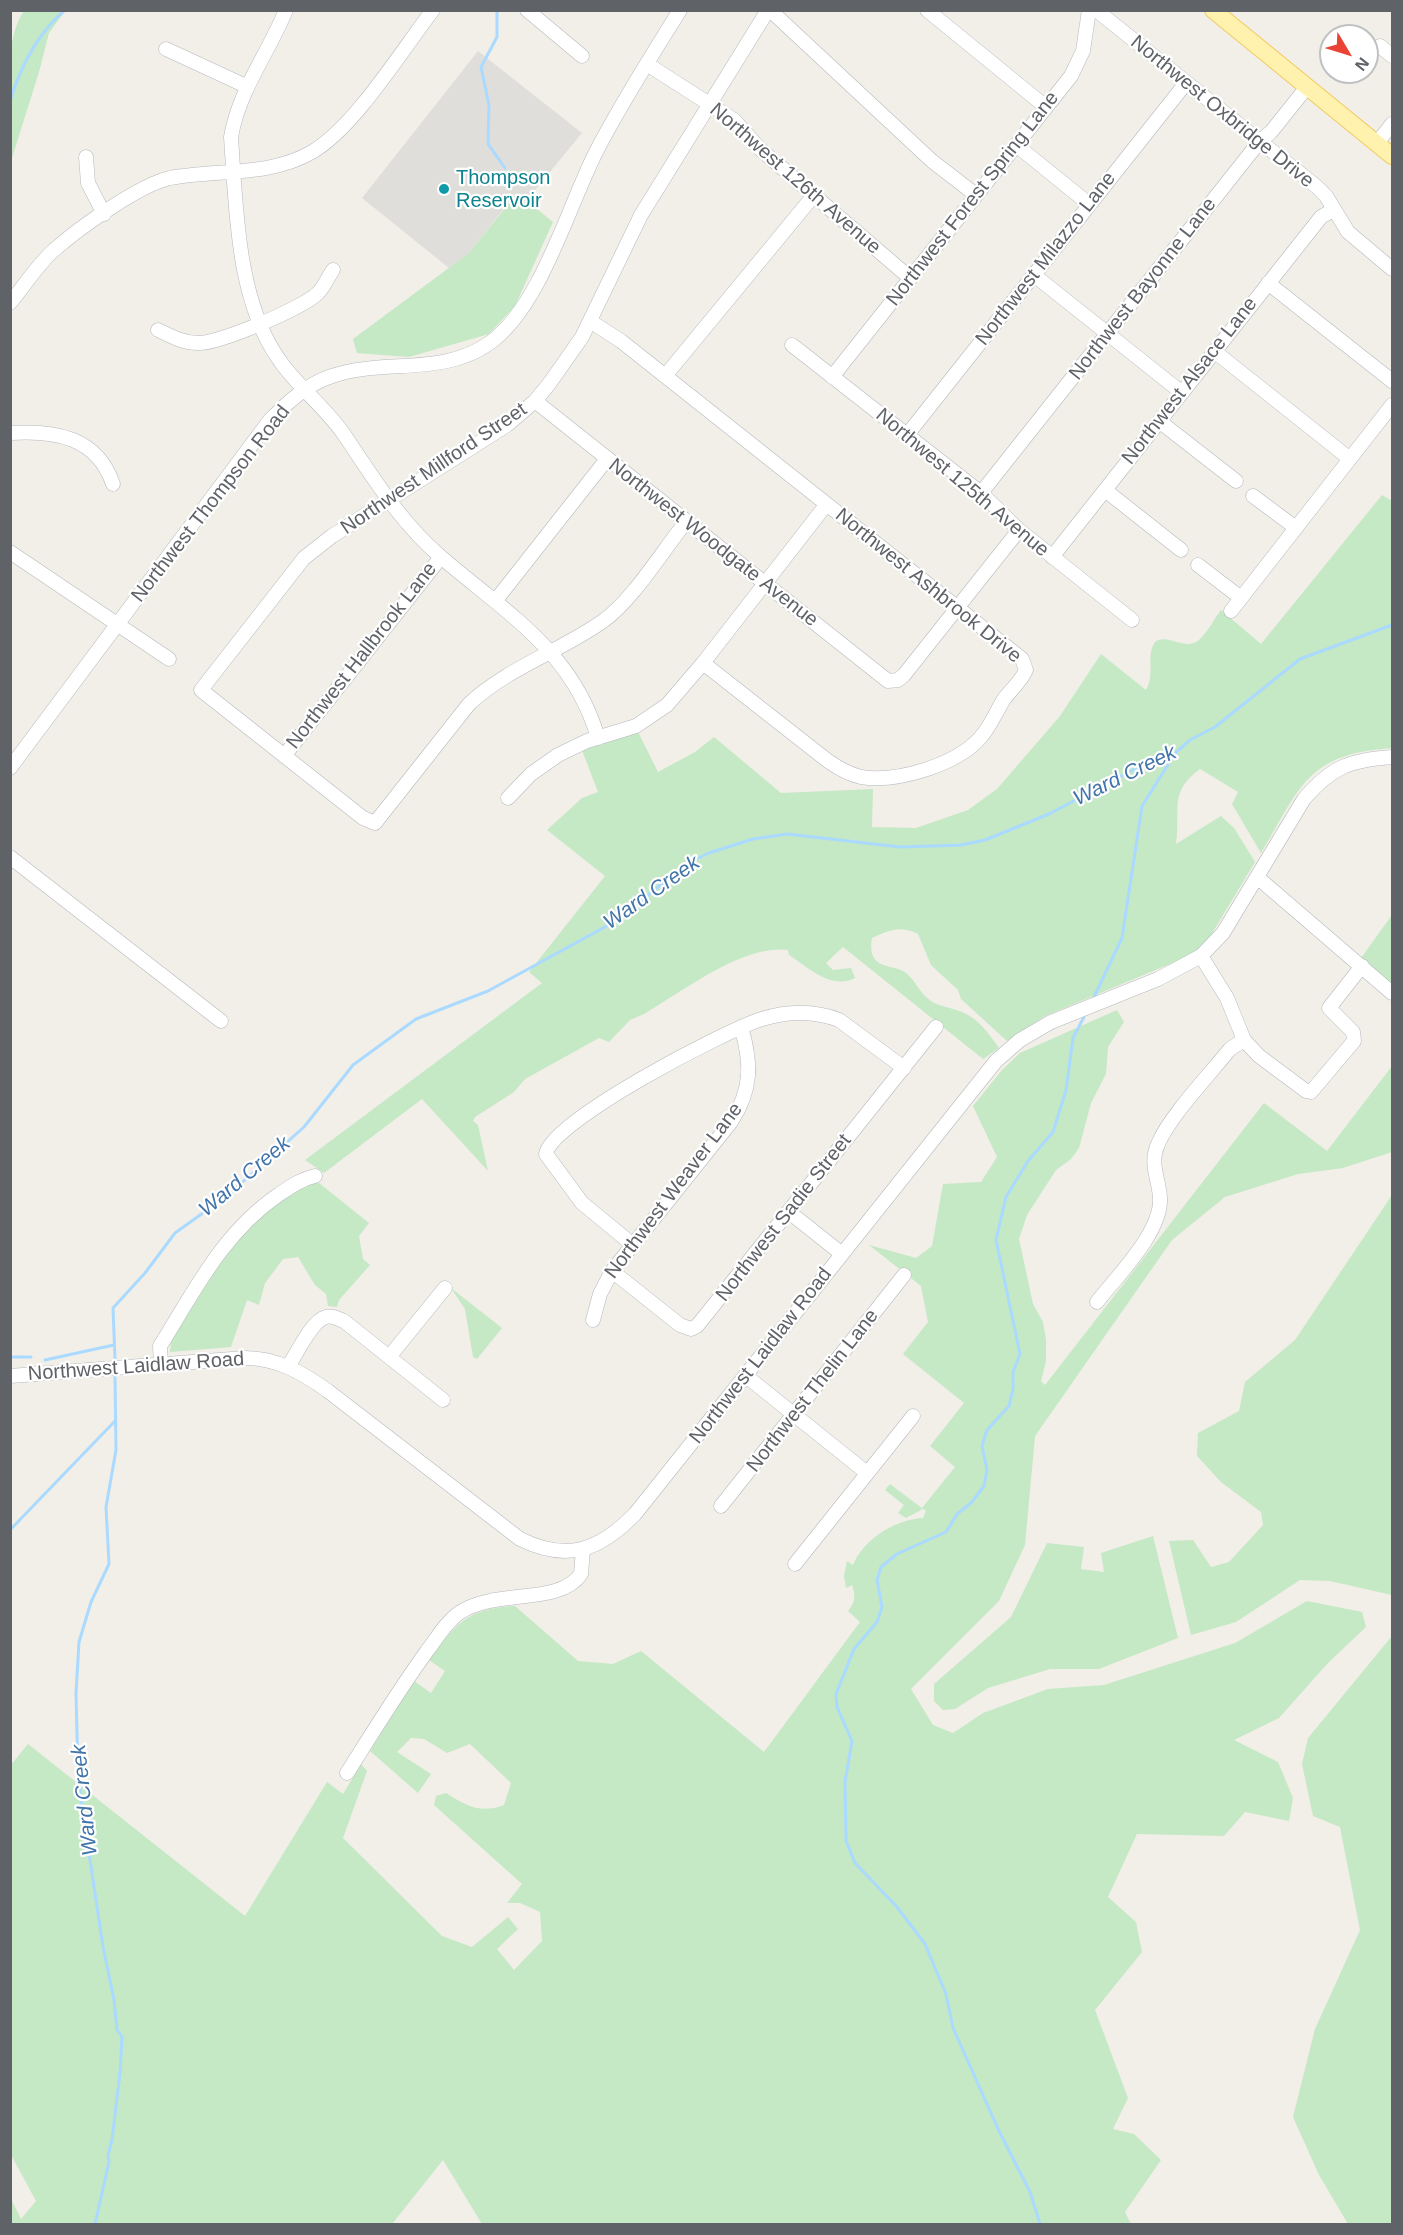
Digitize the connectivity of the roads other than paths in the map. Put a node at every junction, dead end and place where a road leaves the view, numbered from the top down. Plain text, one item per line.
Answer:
1 (286, 10) edge
2 (433, 10) edge
3 (527, 10) edge
4 (680, 10) edge
5 (769, 10) edge
6 (927, 10) edge
7 (1089, 10) edge
8 (1096, 10) edge
9 (1213, 10) edge
10 (1380, 46) dead end
11 (166, 49) dead end
12 (582, 56) dead end
13 (1392, 56) edge
14 (647, 64) junction
15 (1186, 83) junction
16 (246, 86) junction
17 (1307, 87) junction
18 (710, 104) junction
19 (1046, 106) junction
20 (1392, 124) edge
21 (1260, 141) junction
22 (1377, 143) junction
23 (1016, 145) junction
24 (1392, 156) edge
25 (86, 157) dead end
26 (234, 172) junction
27 (815, 194) junction
28 (976, 195) junction
29 (1089, 204) junction
30 (1333, 210) junction
31 (104, 214) junction
32 (1392, 269) edge
33 (333, 270) dead end
34 (1034, 275) junction
35 (910, 278) junction
36 (1268, 283) junction
37 (10, 303) edge
38 (590, 321) junction
39 (259, 323) junction
40 (158, 330) dead end
41 (1107, 334) junction
42 (792, 345) dead end
43 (1214, 351) junction
44 (665, 376) junction
45 (832, 377) junction
46 (1392, 381) edge
47 (305, 389) junction
48 (1181, 392) junction
49 (535, 401) junction
50 (1392, 405) edge
51 (1159, 421) junction
52 (10, 433) edge
53 (907, 435) junction
54 (607, 459) junction
55 (1350, 459) junction
56 (1236, 481) dead end
57 (113, 484) dead end
58 (1105, 490) junction
59 (981, 494) junction
60 (1253, 496) dead end
61 (389, 501) junction
62 (826, 504) junction
63 (686, 522) junction
64 (1296, 528) junction
65 (1019, 530) junction
66 (1181, 550) dead end
67 (10, 552) edge
68 (441, 557) junction
69 (1052, 557) junction
70 (1198, 565) dead end
71 (764, 583) junction
72 (1241, 598) junction
73 (496, 600) junction
74 (957, 608) junction
75 (1231, 611) dead end
76 (1132, 620) dead end
77 (118, 625) junction
78 (551, 652) junction
79 (169, 659) dead end
80 (703, 663) junction
81 (598, 738) junction
82 (284, 756) junction
83 (1392, 757) edge
84 (10, 768) edge
85 (508, 798) dead end
86 (10, 857) edge
87 (1257, 877) junction
88 (1201, 956) junction
89 (1362, 966) junction
90 (1392, 993) edge
91 (222, 1021) dead end
92 (741, 1027) junction
93 (936, 1027) dead end
94 (1244, 1040) junction
95 (904, 1068) junction
96 (315, 1176) dead end
97 (789, 1212) junction
98 (633, 1245) junction
99 (842, 1254) junction
100 (612, 1271) junction
101 (904, 1275) dead end
102 (445, 1288) dead end
103 (1097, 1302) dead end
104 (593, 1320) dead end
105 (389, 1357) junction
106 (161, 1364) junction
107 (288, 1367) junction
108 (10, 1376) edge
109 (746, 1376) junction
110 (443, 1400) dead end
111 (794, 1415) junction
112 (913, 1416) dead end
113 (867, 1473) junction
114 (721, 1506) dead end
115 (583, 1550) junction
116 (795, 1564) dead end
117 (347, 1773) dead end

1 - 16 street
2 - 26 street
3 - 12 street
4 - 14 street, Northwest Thompson Road
5 - 18 street, Northwest Millford Street
5 - 28 street
6 - 19 street
7 - 19 street, Northwest Forest Spring Lane
8 - 15 street, Northwest Oxbridge Drive
9 - 17 main road
10 - 13 street
11 - 16 street
14 - 18 street, Northwest 126th Avenue
14 - 47 street, Northwest Thompson Road
15 - 21 street, Northwest Oxbridge Drive
15 - 29 street, Northwest Milazzo Lane
16 - 26 street
17 - 21 street, Northwest Bayonne Lane
17 - 22 main road
18 - 27 street, Northwest 126th Avenue
18 - 38 street, Northwest Millford Street
19 - 23 street, Northwest Forest Spring Lane
20 - 22 street
21 - 30 street, Northwest Oxbridge Drive
21 - 41 street, Northwest Bayonne Lane
22 - 24 main road
23 - 28 street, Northwest Forest Spring Lane
23 - 29 street
25 - 31 street
26 - 31 street
26 - 39 street
27 - 35 street, Northwest 126th Avenue
27 - 44 street
28 - 35 street, Northwest Forest Spring Lane
29 - 34 street, Northwest Milazzo Lane
30 - 32 street, Northwest Oxbridge Drive
30 - 36 street, Northwest Alsace Lane
31 - 37 street
33 - 39 street
34 - 41 street
34 - 53 street, Northwest Milazzo Lane
35 - 45 street, Northwest Forest Spring Lane
36 - 43 street, Northwest Alsace Lane
36 - 46 street
38 - 44 street, Northwest Ashbrook Drive
38 - 49 street, Northwest Millford Street
39 - 40 street
39 - 47 street
41 - 48 street
41 - 59 street, Northwest Bayonne Lane
42 - 45 street, Northwest 125th Avenue
43 - 48 street, Northwest Alsace Lane
43 - 55 street
44 - 62 street, Northwest Ashbrook Drive
45 - 53 street, Northwest 125th Avenue
47 - 61 street
47 - 77 street, Northwest Thompson Road
48 - 51 street, Northwest Alsace Lane
49 - 54 street, Northwest Woodgate Avenue
49 - 61 street, Northwest Millford Street
50 - 55 street
51 - 56 street
51 - 58 street, Northwest Alsace Lane
52 - 57 street
53 - 59 street, Northwest 125th Avenue
54 - 63 street, Northwest Woodgate Avenue
54 - 73 street
55 - 64 street
58 - 66 street
58 - 69 street, Northwest Alsace Lane
59 - 65 street, Northwest 125th Avenue
60 - 64 street
61 - 68 street
61 - 82 street, Northwest Millford Street
62 - 71 street
62 - 74 street, Northwest Ashbrook Drive
63 - 71 street, Northwest Woodgate Avenue
63 - 78 street
64 - 72 street
65 - 69 street, Northwest 125th Avenue
65 - 74 street
67 - 77 street
68 - 73 street
68 - 82 street, Northwest Hallbrook Lane
69 - 76 street, Northwest 125th Avenue
70 - 72 street
71 - 74 street, Northwest Woodgate Avenue
71 - 80 street
72 - 75 street
73 - 78 street
74 - 80 street, Northwest Ashbrook Drive
77 - 79 street
77 - 84 street, Northwest Thompson Road
78 - 81 street
78 - 82 street
80 - 81 street
81 - 85 street
83 - 87 street, Northwest Laidlaw Road
86 - 91 street
87 - 88 street, Northwest Laidlaw Road
87 - 89 street
88 - 94 street
88 - 99 street, Northwest Laidlaw Road
89 - 90 street
89 - 94 street
92 - 95 street
92 - 98 street, Northwest Weaver Lane
92 - 98 street
93 - 95 street, Northwest Sadie Street
94 - 103 street
95 - 97 street, Northwest Sadie Street
96 - 106 street
97 - 99 street
97 - 100 street, Northwest Sadie Street
98 - 100 street, Northwest Weaver Lane
99 - 109 street, Northwest Laidlaw Road
100 - 104 street, Northwest Weaver Lane
101 - 111 street, Northwest Thelin Lane
102 - 105 street
105 - 107 street
105 - 110 street
106 - 107 street, Northwest Laidlaw Road
106 - 108 street, Northwest Laidlaw Road
107 - 115 street, Northwest Laidlaw Road
109 - 111 street
109 - 115 street, Northwest Laidlaw Road
111 - 113 street
111 - 114 street, Northwest Thelin Lane
112 - 113 street
113 - 116 street
115 - 117 street

